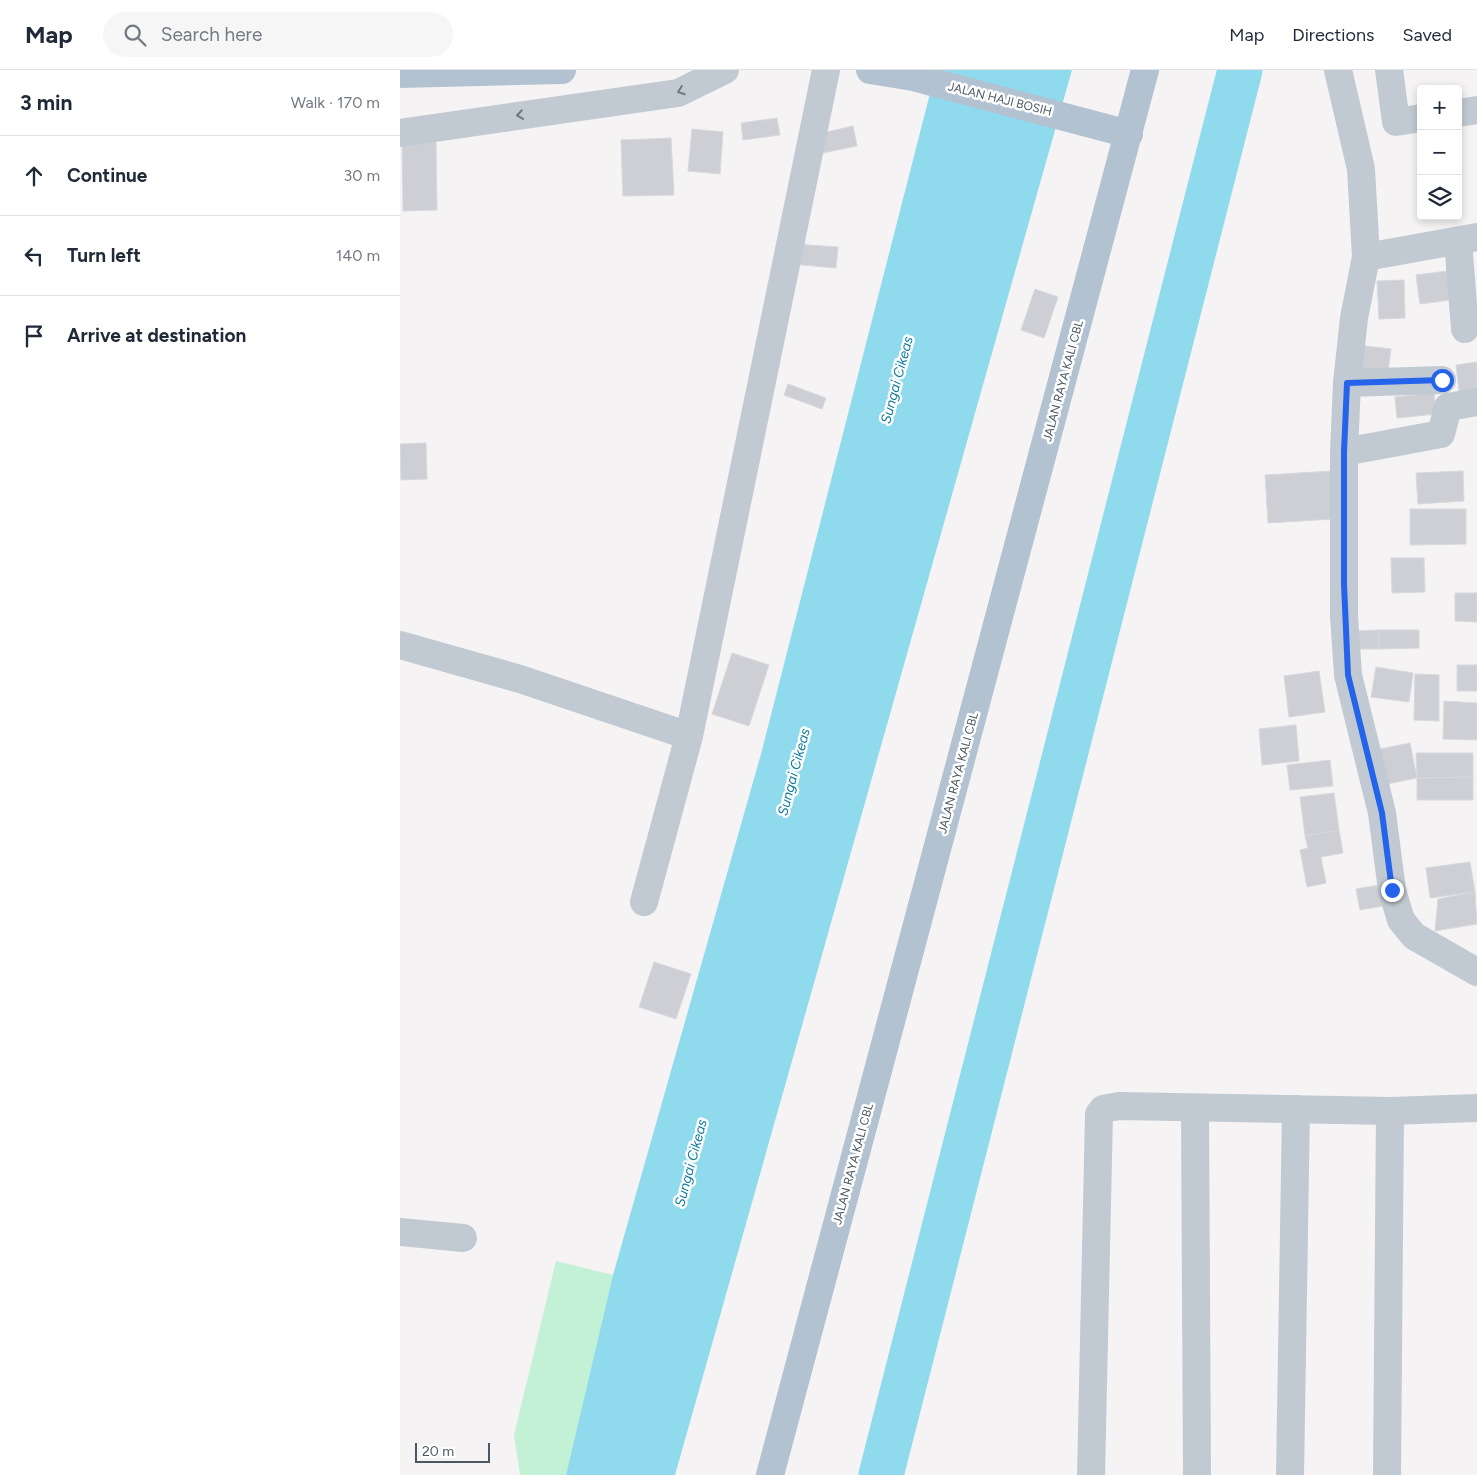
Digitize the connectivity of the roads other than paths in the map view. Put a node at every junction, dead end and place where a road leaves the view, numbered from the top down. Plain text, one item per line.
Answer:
1 (562, 70) edge
2 (725, 70) edge
3 (826, 70) edge
4 (870, 70) edge
5 (1145, 70) edge
6 (1338, 70) edge
7 (1389, 70) edge
8 (400, 74) edge
9 (1477, 110) edge
10 (1462, 112) edge
11 (1417, 119) edge
12 (400, 133) edge
13 (1129, 134) junction
14 (1468, 239) edge
15 (1366, 257) junction
16 (1465, 329) dead end
17 (1442, 380) dead end
18 (1347, 383) junction
19 (1477, 402) edge
20 (1344, 452) junction
21 (400, 645) edge
22 (689, 736) junction
23 (644, 902) dead end
24 (1477, 972) edge
25 (1477, 1108) edge
26 (1195, 1109) junction
27 (1296, 1109) junction
28 (1390, 1110) junction
29 (400, 1232) edge
30 (463, 1238) dead end
31 (770, 1475) edge
32 (1091, 1475) edge
33 (1196, 1475) edge
34 (1290, 1475) edge
35 (1387, 1475) edge

1 - 8 main road
2 -> 12 street
3 - 22 street
4 - 13 main road, JALAN HAJI BOSIH
5 - 13 main road, JALAN RAYA KALI CBL
6 - 15 street
7 - 11 street
9 - 10 street
13 - 31 main road, JALAN RAYA KALI CBL
14 - 15 street
14 - 16 street
15 - 18 street
17 - 18 street
18 - 20 street
19 - 20 street
20 - 24 street
21 - 22 street
22 - 23 street
25 - 28 street
26 - 27 street
26 - 32 street
26 - 33 street
27 - 28 street
27 - 34 street
28 - 35 street
29 - 30 street

